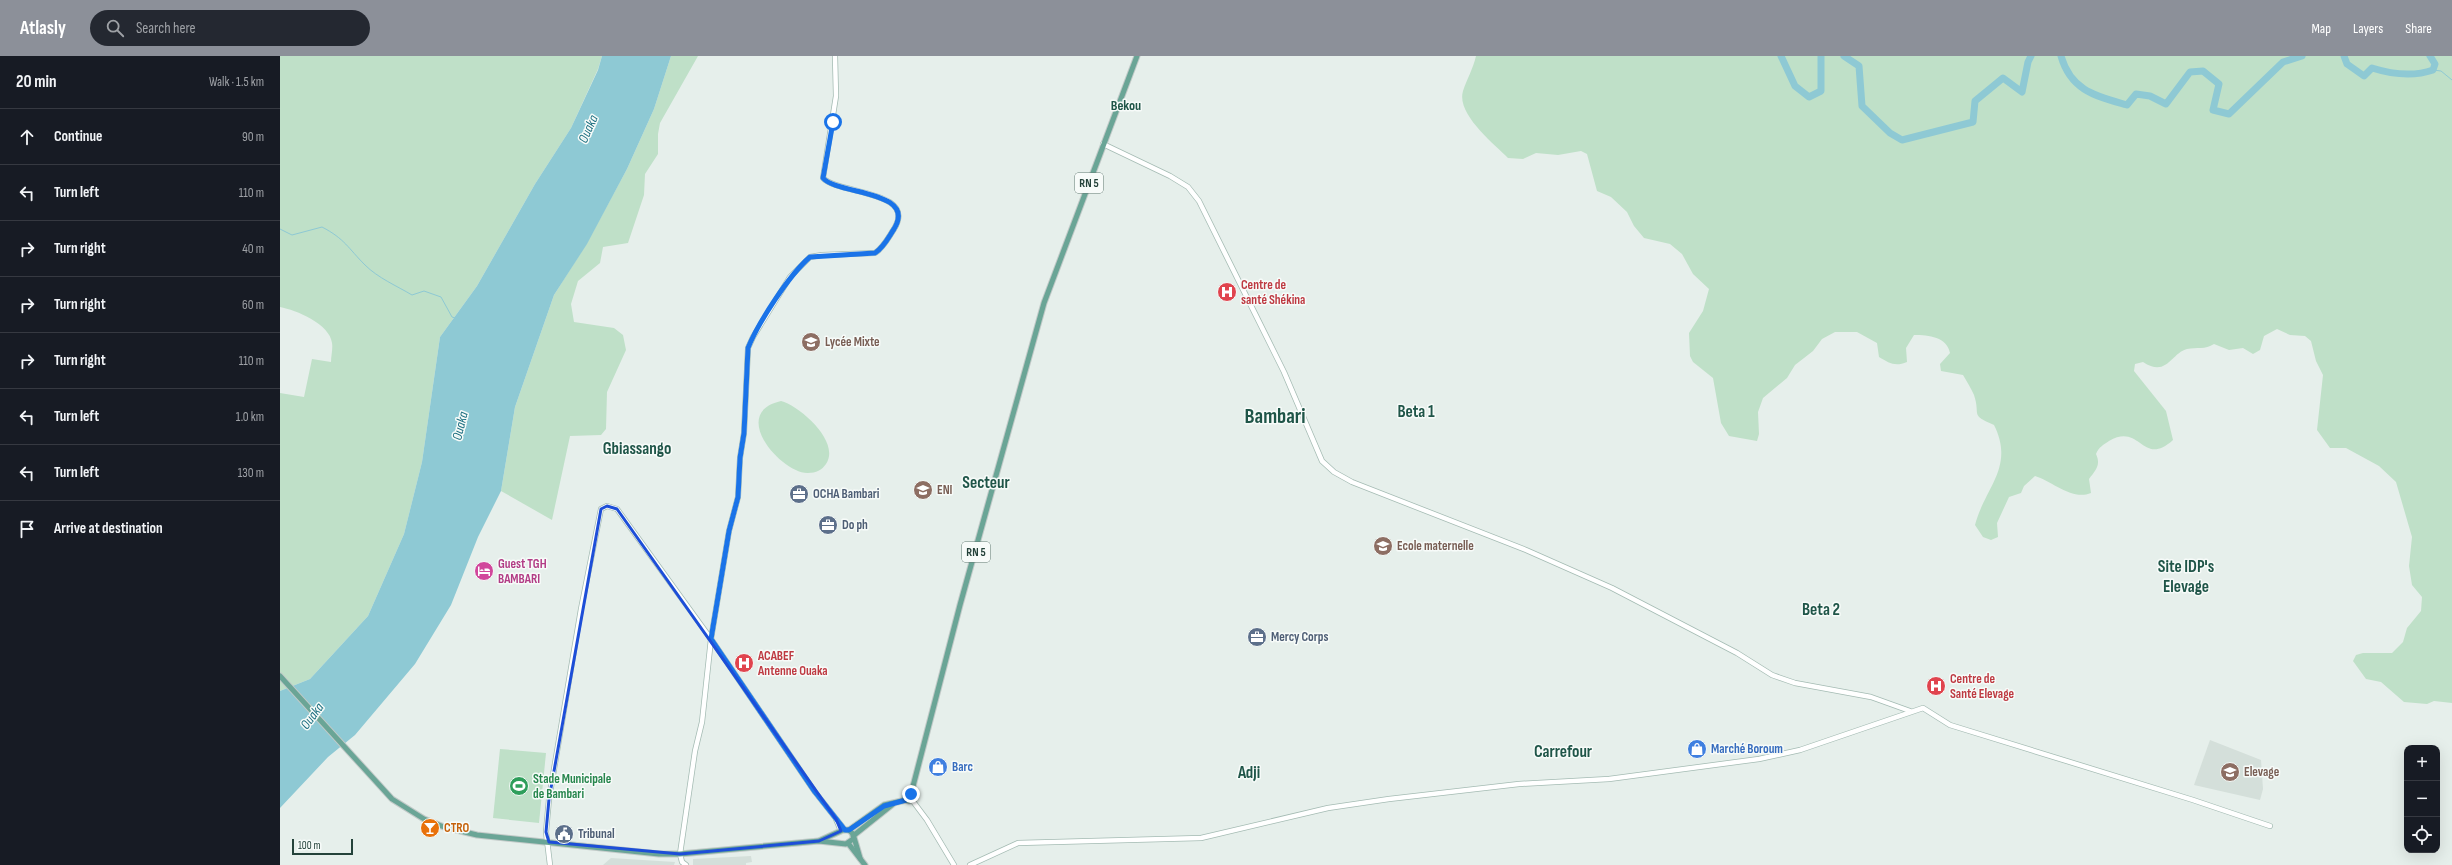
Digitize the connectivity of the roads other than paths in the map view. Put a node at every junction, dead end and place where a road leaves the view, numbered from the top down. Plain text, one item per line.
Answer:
1 (835, 56) edge
2 (1137, 56) edge
3 (1103, 144) junction
4 (711, 639) junction
5 (280, 676) edge
6 (1910, 711) junction
7 (911, 794) junction
8 (906, 800) junction
9 (912, 800) junction
10 (875, 815) junction
11 (2270, 826) dead end
12 (844, 831) junction
13 (853, 837) junction
14 (819, 841) junction
15 (549, 842) junction
16 (846, 843) junction
17 (680, 854) junction
18 (860, 858) junction
19 (550, 865) edge
20 (686, 865) edge
21 (865, 865) edge
22 (954, 865) edge
23 (970, 865) edge

1 - 4 street
2 - 3 main road, RN 5
3 - 6 street
3 - 7 main road, RN 5
4 - 12 street
4 - 15 street
4 - 17 street
5 - 15 main road
6 - 11 street
6 - 23 street
7 - 8 main road, RN 5
7 - 9 main road, RN 5
8 - 9 main road
8 - 10 main road
9 - 22 street
10 - 12 main road
10 - 13 main road
12 - 13 main road
12 - 14 main road
12 - 16 main road
13 - 16 main road
13 - 18 main road
14 - 16 main road
14 - 17 main road
15 - 17 main road
15 - 19 street
16 - 18 main road
17 - 20 street
18 - 21 main road

